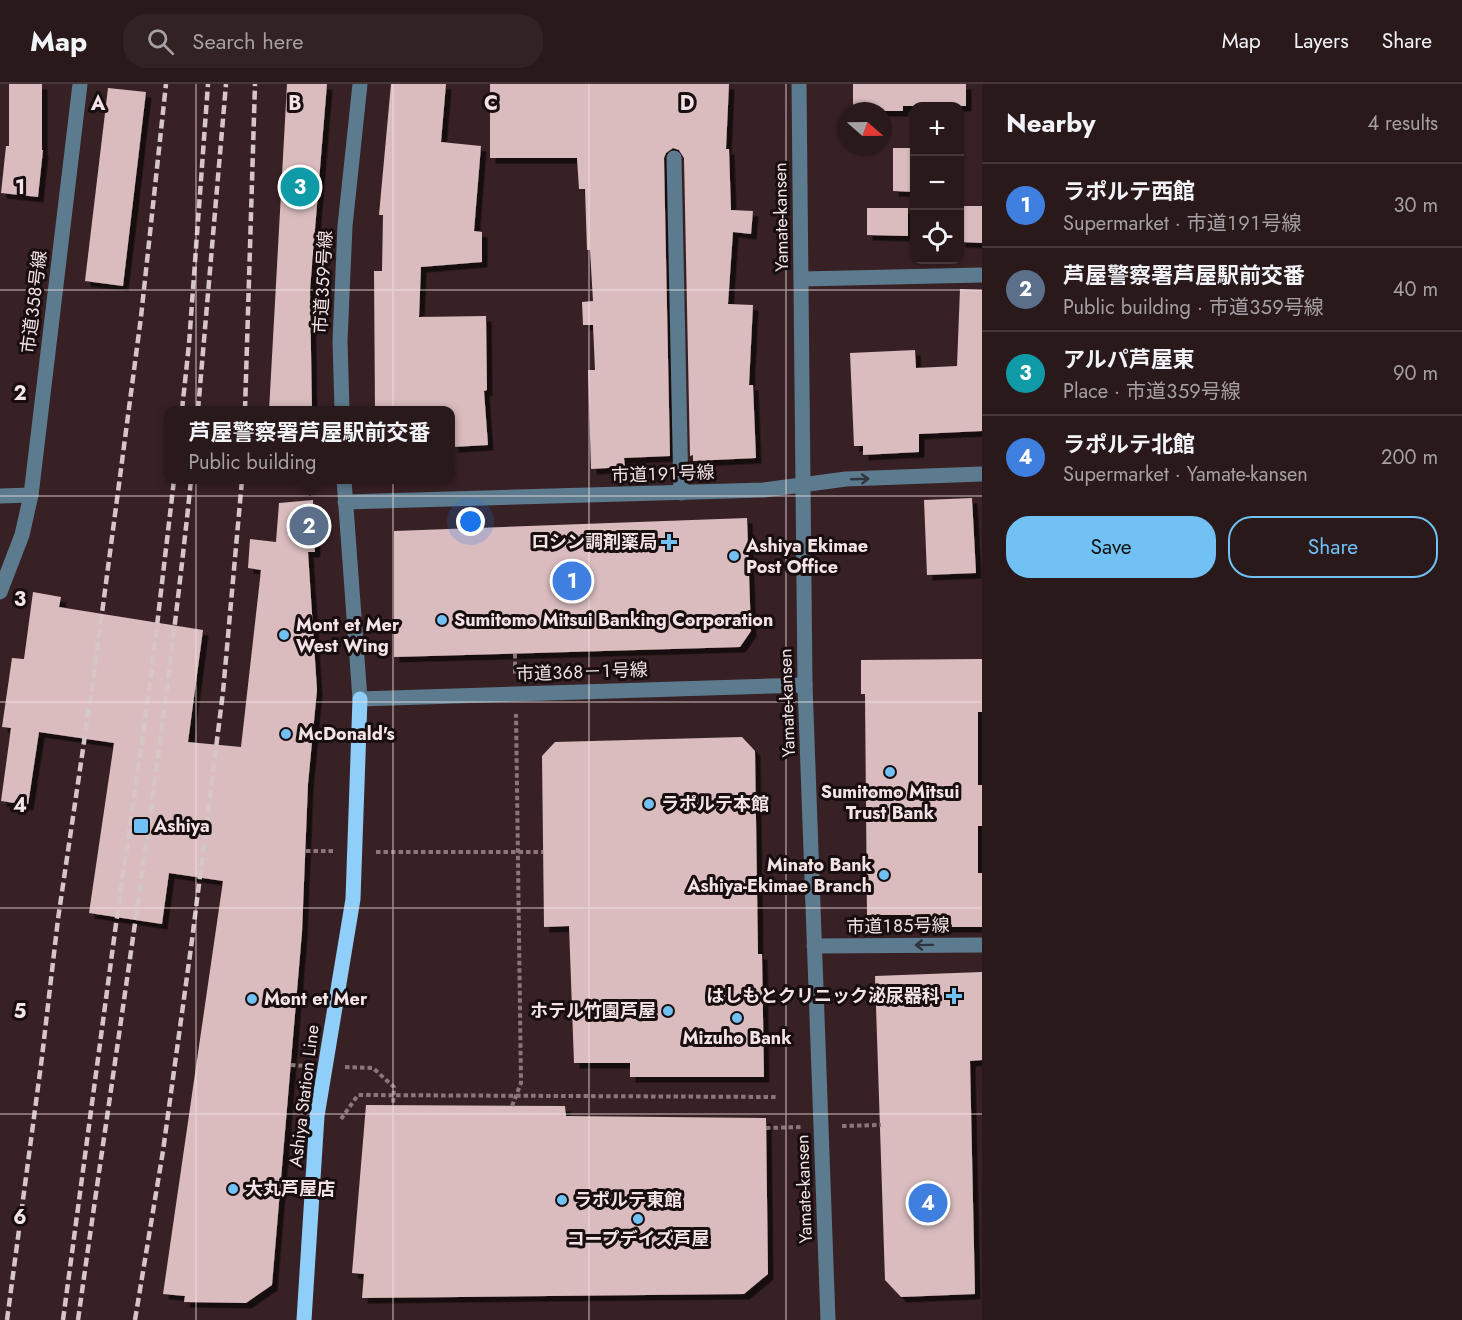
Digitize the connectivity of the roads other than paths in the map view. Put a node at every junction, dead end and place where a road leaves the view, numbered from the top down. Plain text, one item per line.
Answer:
1 (80, 84) edge
2 (360, 84) edge
3 (798, 84) edge
4 (674, 158) dead end
5 (982, 275) edge
6 (802, 279) junction
7 (342, 406) edge
8 (982, 474) edge
9 (345, 484) edge
10 (802, 486) junction
11 (681, 493) junction
12 (31, 495) junction
13 (0, 496) edge
14 (345, 502) junction
15 (0, 592) edge
16 (805, 685) junction
17 (360, 699) junction
18 (982, 945) edge
19 (814, 946) junction
20 (304, 1320) edge
21 (828, 1320) edge

1 - 12 street, 市道３５８号線
2 - 7 street, 市道３５９号線
3 - 6 street, Yamate-kansen
4 - 11 street
5 - 6 street
6 - 10 street, Yamate-kansen
10 -> 8 street, 市道１９１号線
9 - 14 street
10 - 11 street, 市道１９１号線
10 - 16 street, Yamate-kansen
11 - 14 street, 市道１９１号線
12 - 13 street
12 - 15 street, 市道３５８号線
14 - 17 street
16 - 17 street, 市道３６８－１号線
16 - 19 street, Yamate-kansen
17 - 20 main road, Ashiya Station Line
18 -> 19 street, 市道１８５号線
19 - 21 street, Yamate-kansen

